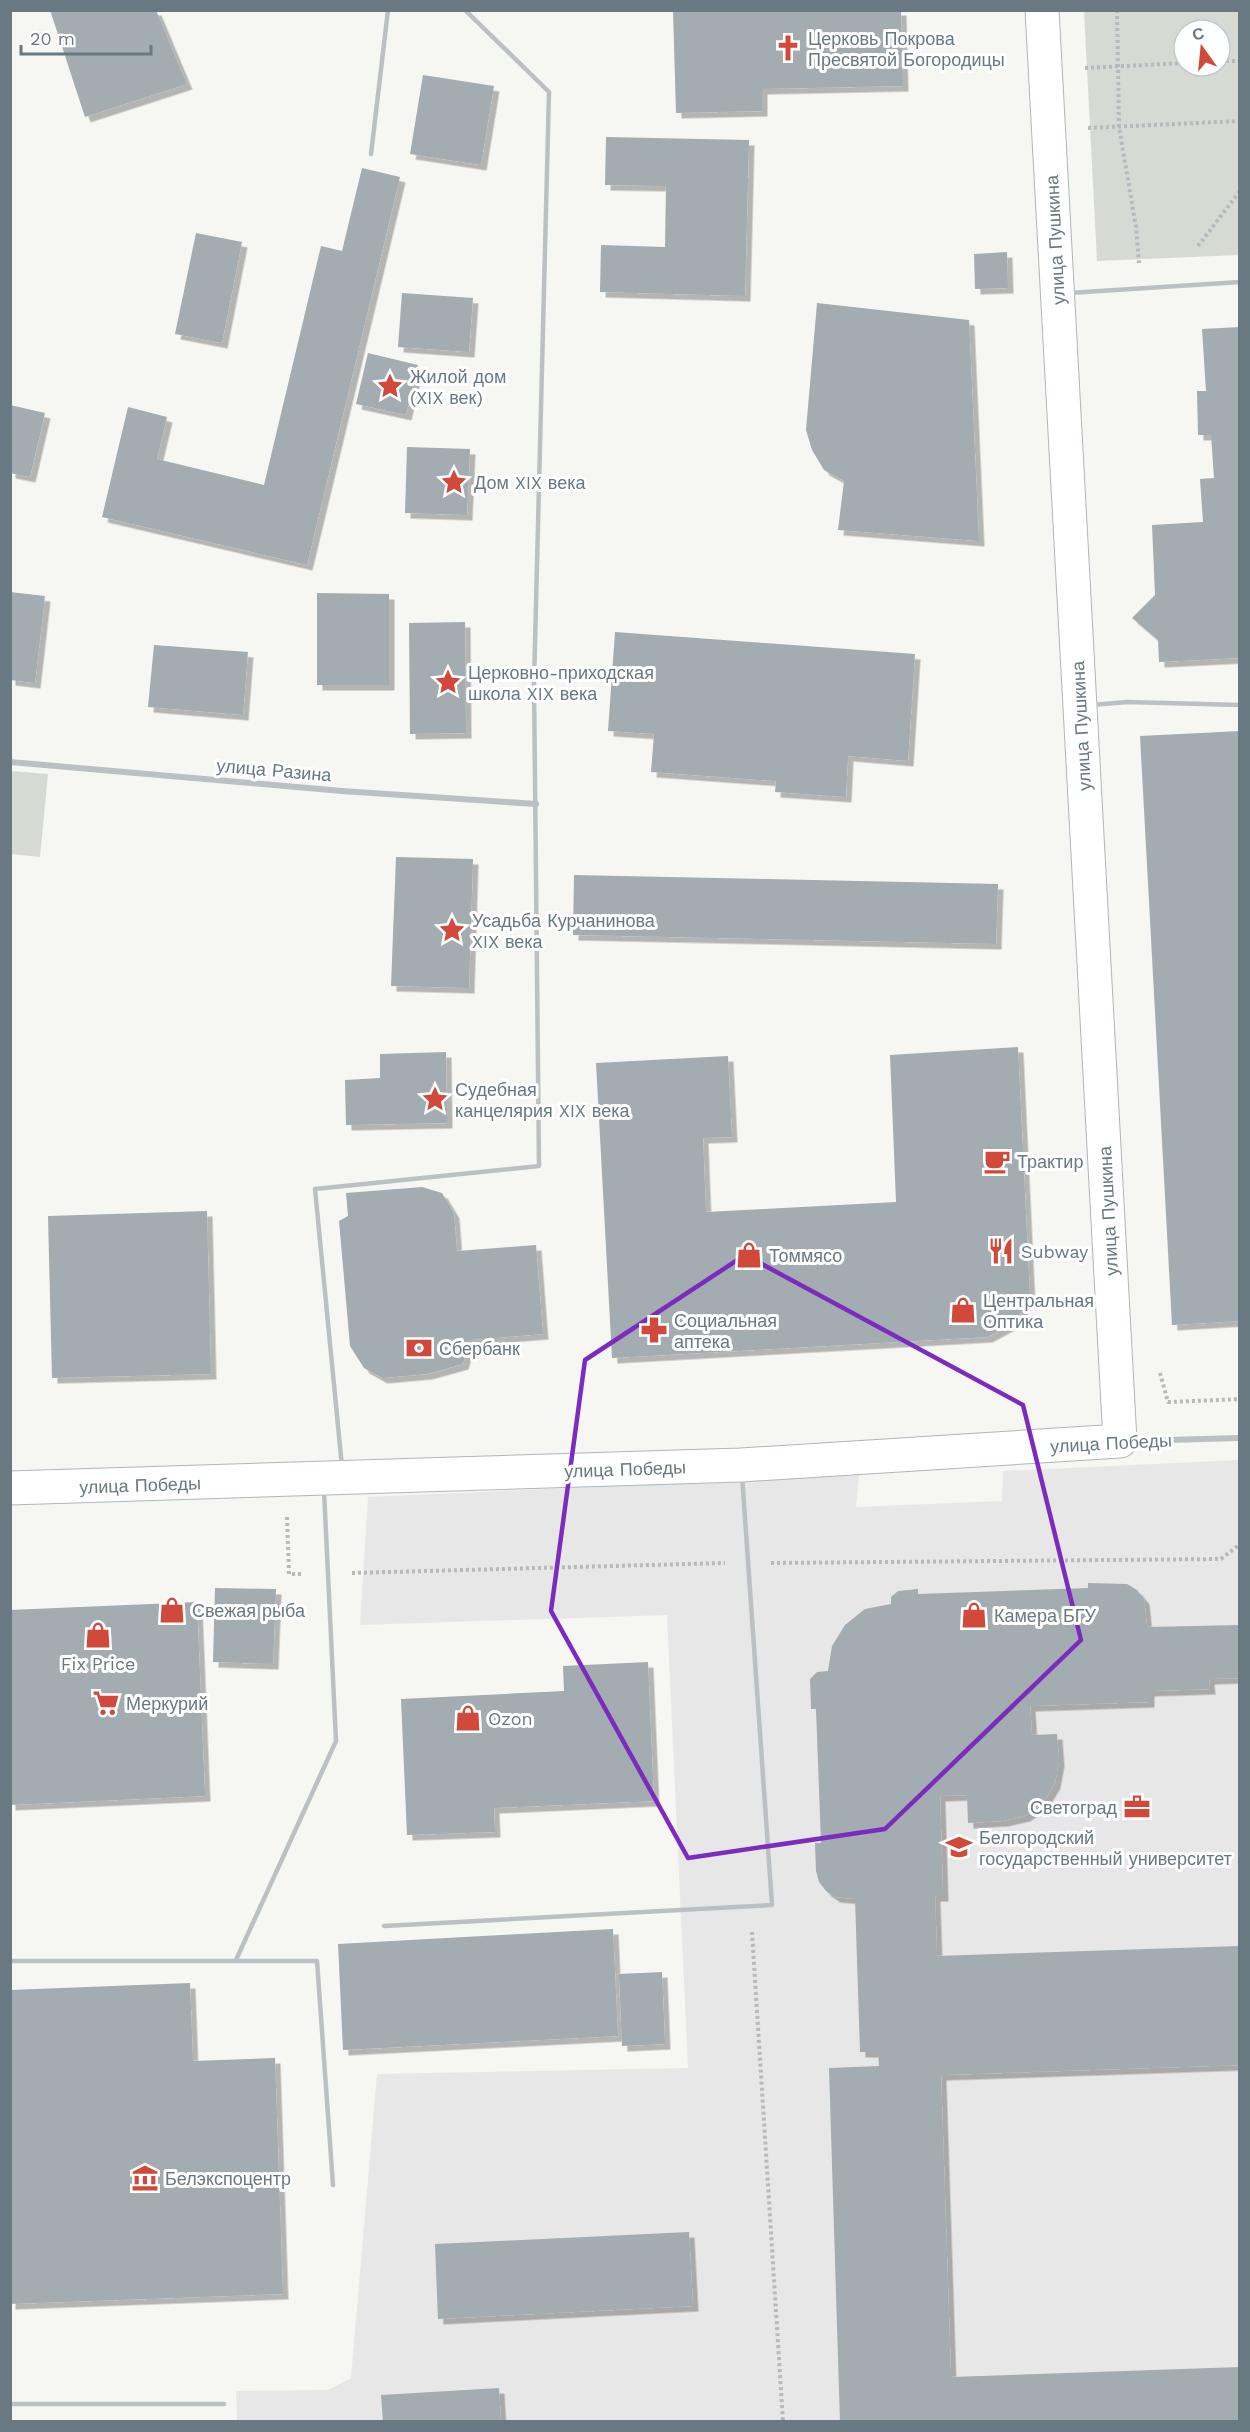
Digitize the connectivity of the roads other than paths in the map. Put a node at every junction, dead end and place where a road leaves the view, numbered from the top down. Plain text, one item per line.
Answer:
1 (387, 10) edge
2 (465, 10) edge
3 (1042, 10) edge
4 (371, 154) dead end
5 (1239, 282) edge
6 (1058, 293) junction
7 (1080, 705) junction
8 (1239, 705) edge
9 (10, 762) edge
10 (536, 804) junction
11 (1239, 1438) edge
12 (1120, 1441) junction
13 (741, 1465) junction
14 (333, 1479) junction
15 (10, 1488) edge
16 (384, 1926) dead end
17 (10, 1960) edge
18 (236, 1960) junction
19 (333, 2185) dead end
20 (10, 2404) edge
21 (224, 2404) dead end

1 - 4 lane
2 - 10 lane
3 - 6 street, улица Пушкина
5 - 6 lane
6 - 7 street, улица Пушкина
7 - 8 lane
7 - 12 street, улица Пушкина
9 - 10 street, улица Разина
10 - 14 lane
11 - 12 street, улица Победы
12 - 13 street, улица Победы
13 - 14 street, улица Победы
13 - 16 lane
14 - 15 street, улица Победы
14 - 18 lane
17 - 18 lane
18 - 19 lane
20 - 21 lane

